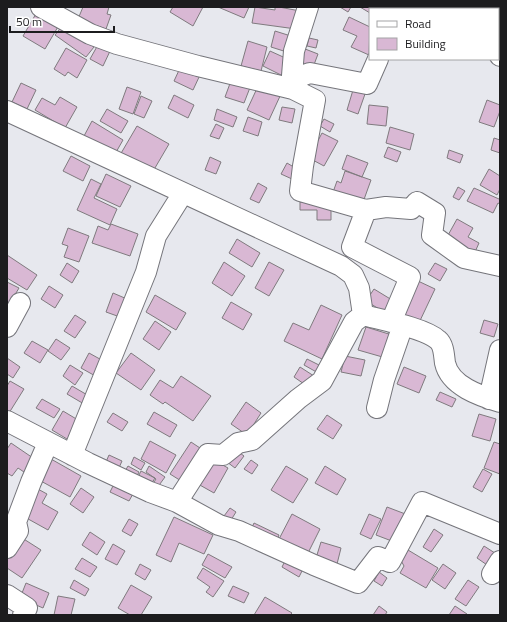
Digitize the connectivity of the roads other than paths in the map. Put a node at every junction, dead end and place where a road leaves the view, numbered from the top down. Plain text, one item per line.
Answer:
1 (41, 7) edge
2 (308, 7) edge
3 (499, 32) edge
4 (500, 56) edge
5 (378, 60) edge
6 (292, 89) junction
7 (7, 111) edge
8 (183, 193) junction
9 (366, 210) junction
10 (500, 266) edge
11 (20, 303) dead end
12 (363, 315) junction
13 (397, 324) junction
14 (7, 327) edge
15 (500, 350) edge
16 (495, 400) edge
17 (377, 408) dead end
18 (7, 421) edge
19 (48, 443) junction
20 (72, 456) junction
21 (177, 502) junction
22 (500, 534) edge
23 (7, 548) edge
24 (7, 595) edge
25 (23, 615) edge

1 - 6 street
2 - 6 street
3 - 4 street
5 - 6 street
6 - 9 street
7 - 8 street
8 - 12 street
8 - 20 street
9 - 10 street
9 - 13 street
11 - 14 street
12 - 13 street
12 - 21 street
13 - 16 street
13 - 17 street
15 - 16 street
18 - 19 street
19 - 20 street
19 - 23 street
20 - 21 street
21 - 22 street
24 - 25 street

